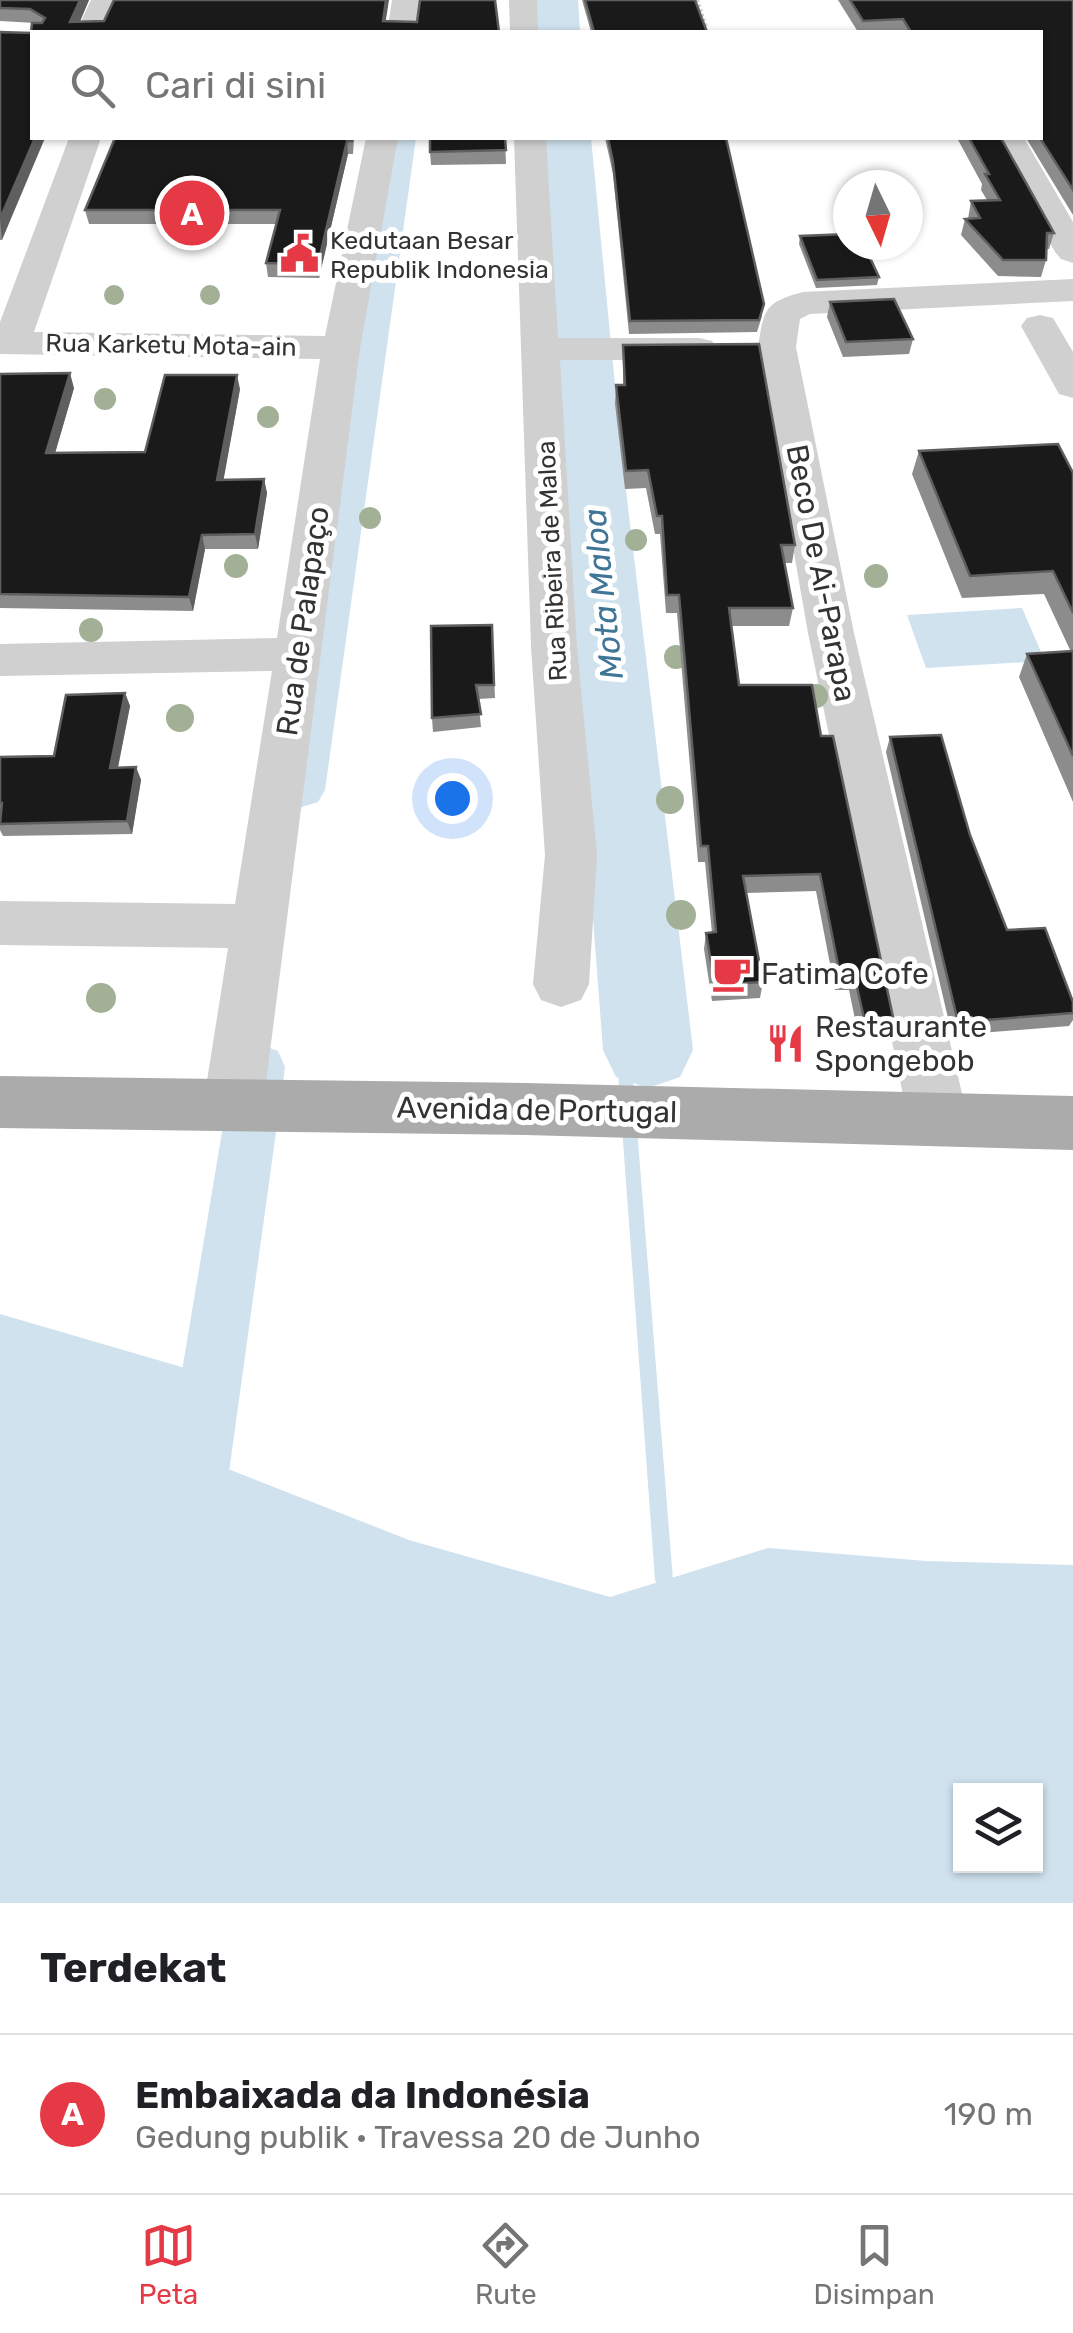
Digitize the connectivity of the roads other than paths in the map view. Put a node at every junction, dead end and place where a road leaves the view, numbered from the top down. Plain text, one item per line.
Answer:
1 (105, 0) edge
2 (406, 0) edge
3 (522, 0) edge
4 (91, 30) edge
5 (402, 30) edge
6 (524, 30) edge
7 (83, 140) edge
8 (382, 140) edge
9 (530, 140) edge
10 (1009, 140) edge
11 (1073, 252) edge
12 (1073, 290) edge
13 (1040, 326) dead end
14 (6, 343) edge
15 (777, 347) junction
16 (342, 348) junction
17 (542, 349) junction
18 (1073, 386) edge
19 (300, 654) junction
20 (0, 660) edge
21 (0, 923) edge
22 (259, 926) junction
23 (561, 984) dead end
24 (0, 1102) edge
25 (233, 1106) junction
26 (938, 1119) junction
27 (1073, 1123) edge

1 - 4 street
2 - 5 street
3 - 6 street
7 - 14 street
8 - 16 street, Rua de Palapaço
9 - 17 street, Rua Ribeira de Maloa
10 - 11 street
12 - 15 street
13 - 18 street
14 - 16 street, Rua Karketu Mota-ain
15 - 17 street
15 - 26 street, Beco De Ai-Parapa
16 - 19 street, Rua de Palapaço
17 - 23 street, Rua Ribeira de Maloa
19 - 20 street
19 - 22 street, Rua de Palapaço
21 - 22 street
22 - 25 street, Rua de Palapaço
24 - 25 main road, Avenida de Portugal
25 - 26 main road, Avenida de Portugal
26 - 27 main road, Avenida de Portugal

